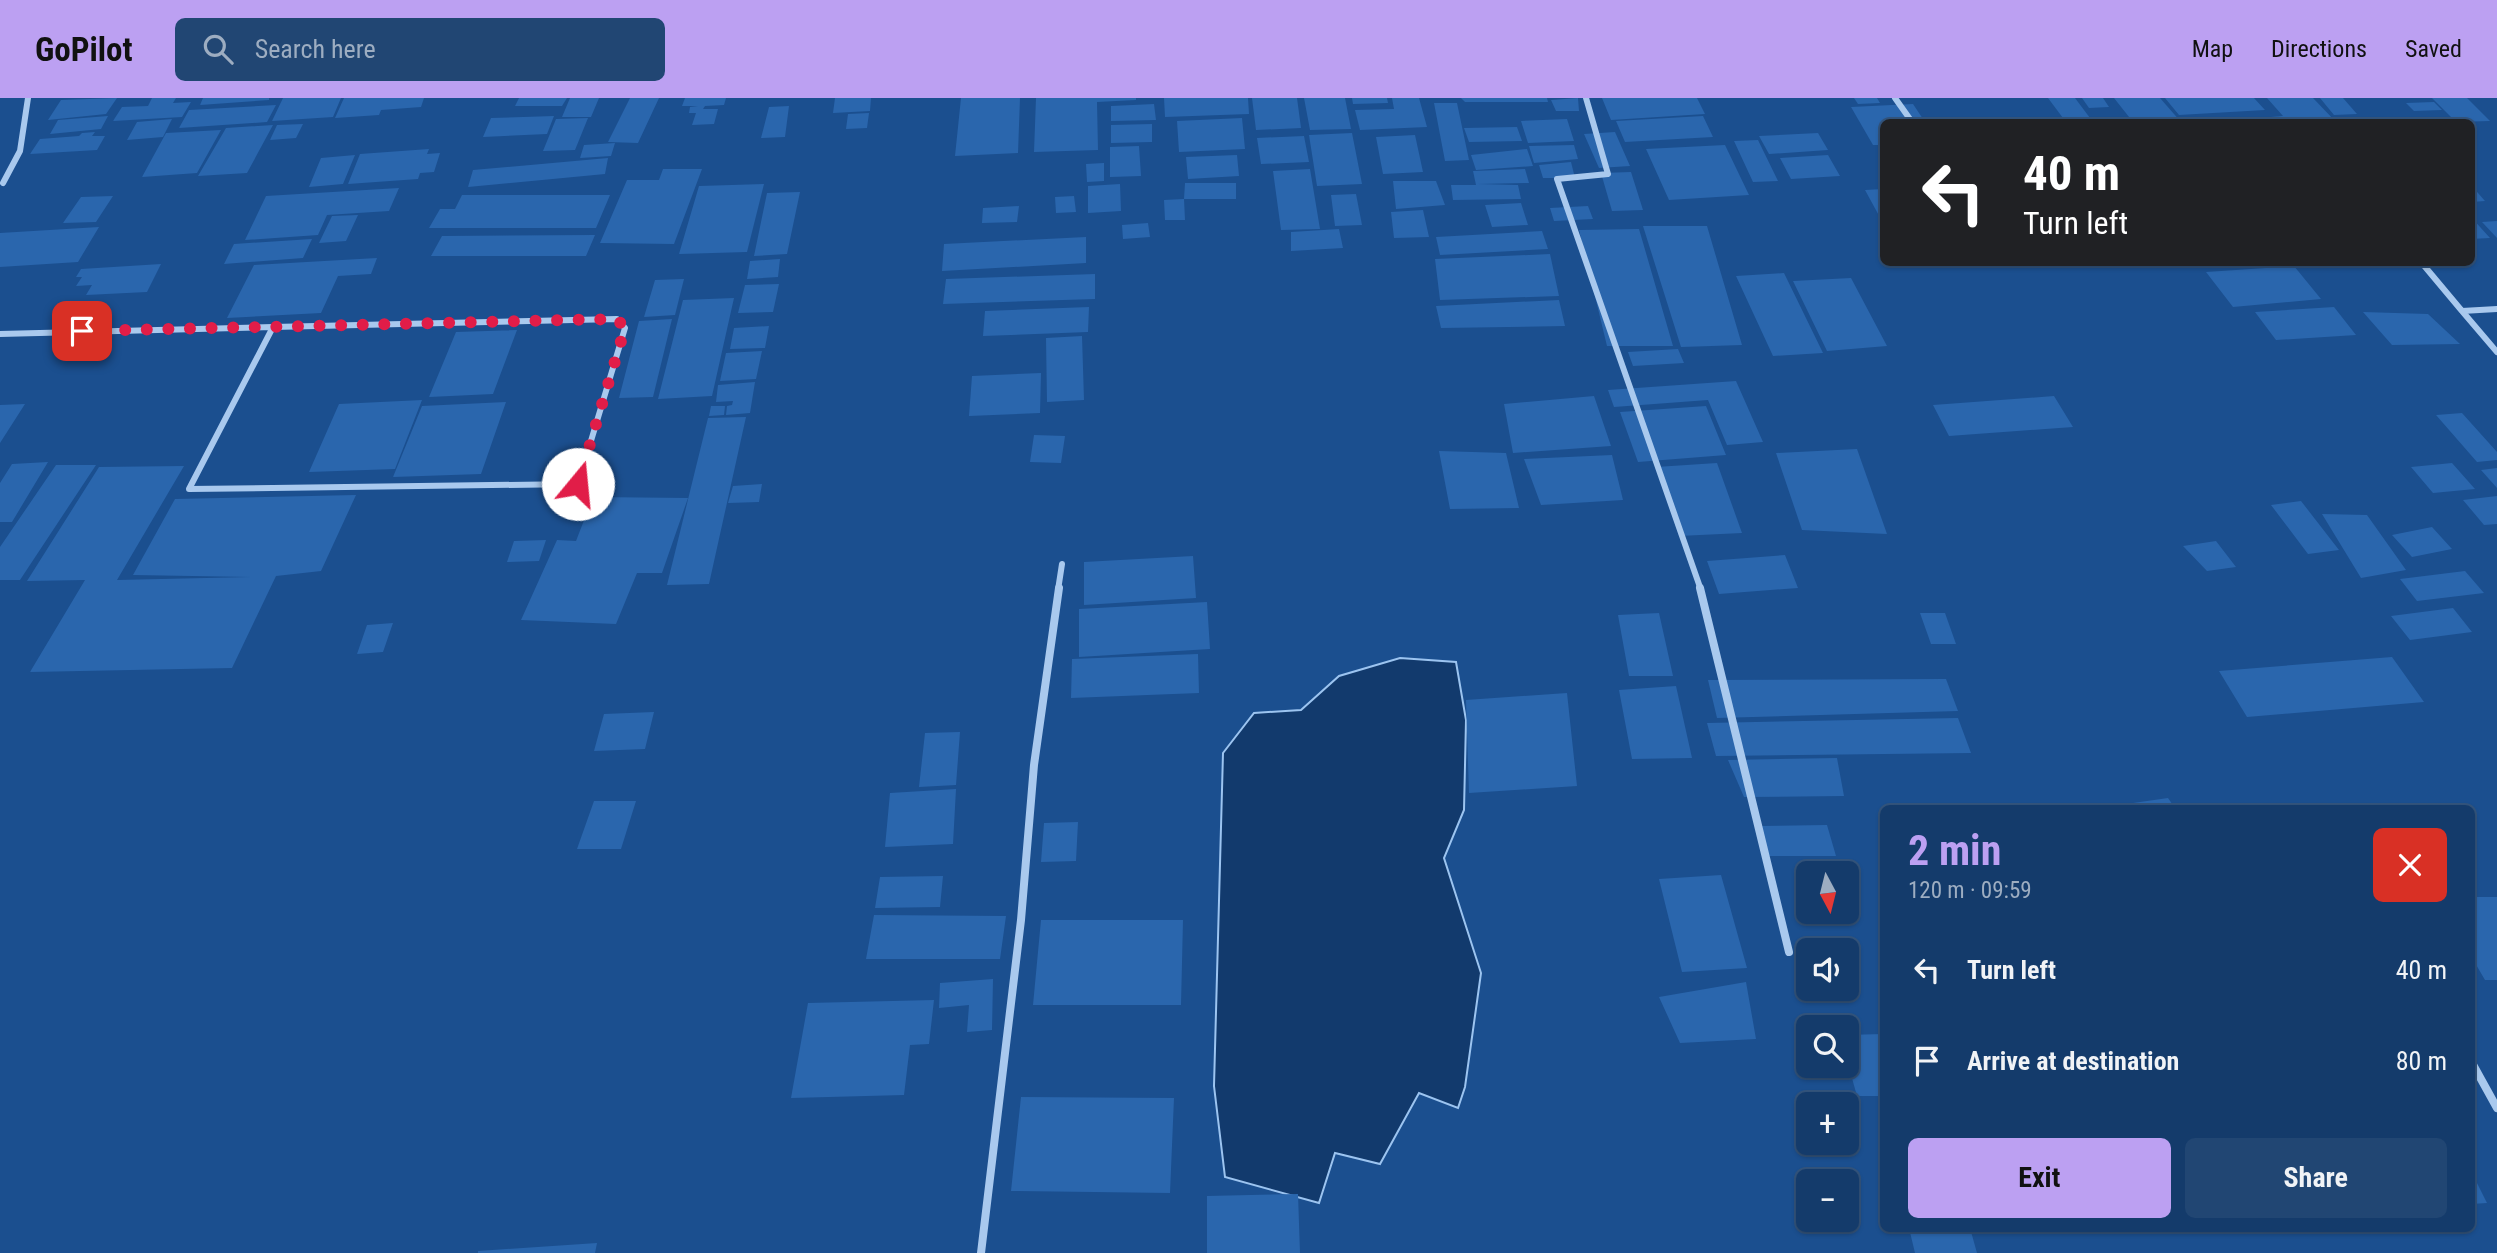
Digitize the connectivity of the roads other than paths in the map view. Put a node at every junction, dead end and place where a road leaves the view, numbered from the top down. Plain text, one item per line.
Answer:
1 (28, 98) edge
2 (1586, 98) edge
3 (1895, 98) edge
4 (1910, 119) edge
5 (3, 183) dead end
6 (2424, 266) edge
7 (2497, 309) edge
8 (2462, 311) junction
9 (274, 326) junction
10 (0, 334) edge
11 (2497, 352) edge
12 (1062, 564) dead end
13 (1789, 952) dead end
14 (2475, 1068) edge
15 (2497, 1108) edge
16 (981, 1253) edge

1 - 5 street
2 - 13 street
3 - 4 street
6 - 8 street
7 - 8 street
8 - 11 street
9 - 9 street
9 - 10 street
12 - 16 street
14 - 15 street

